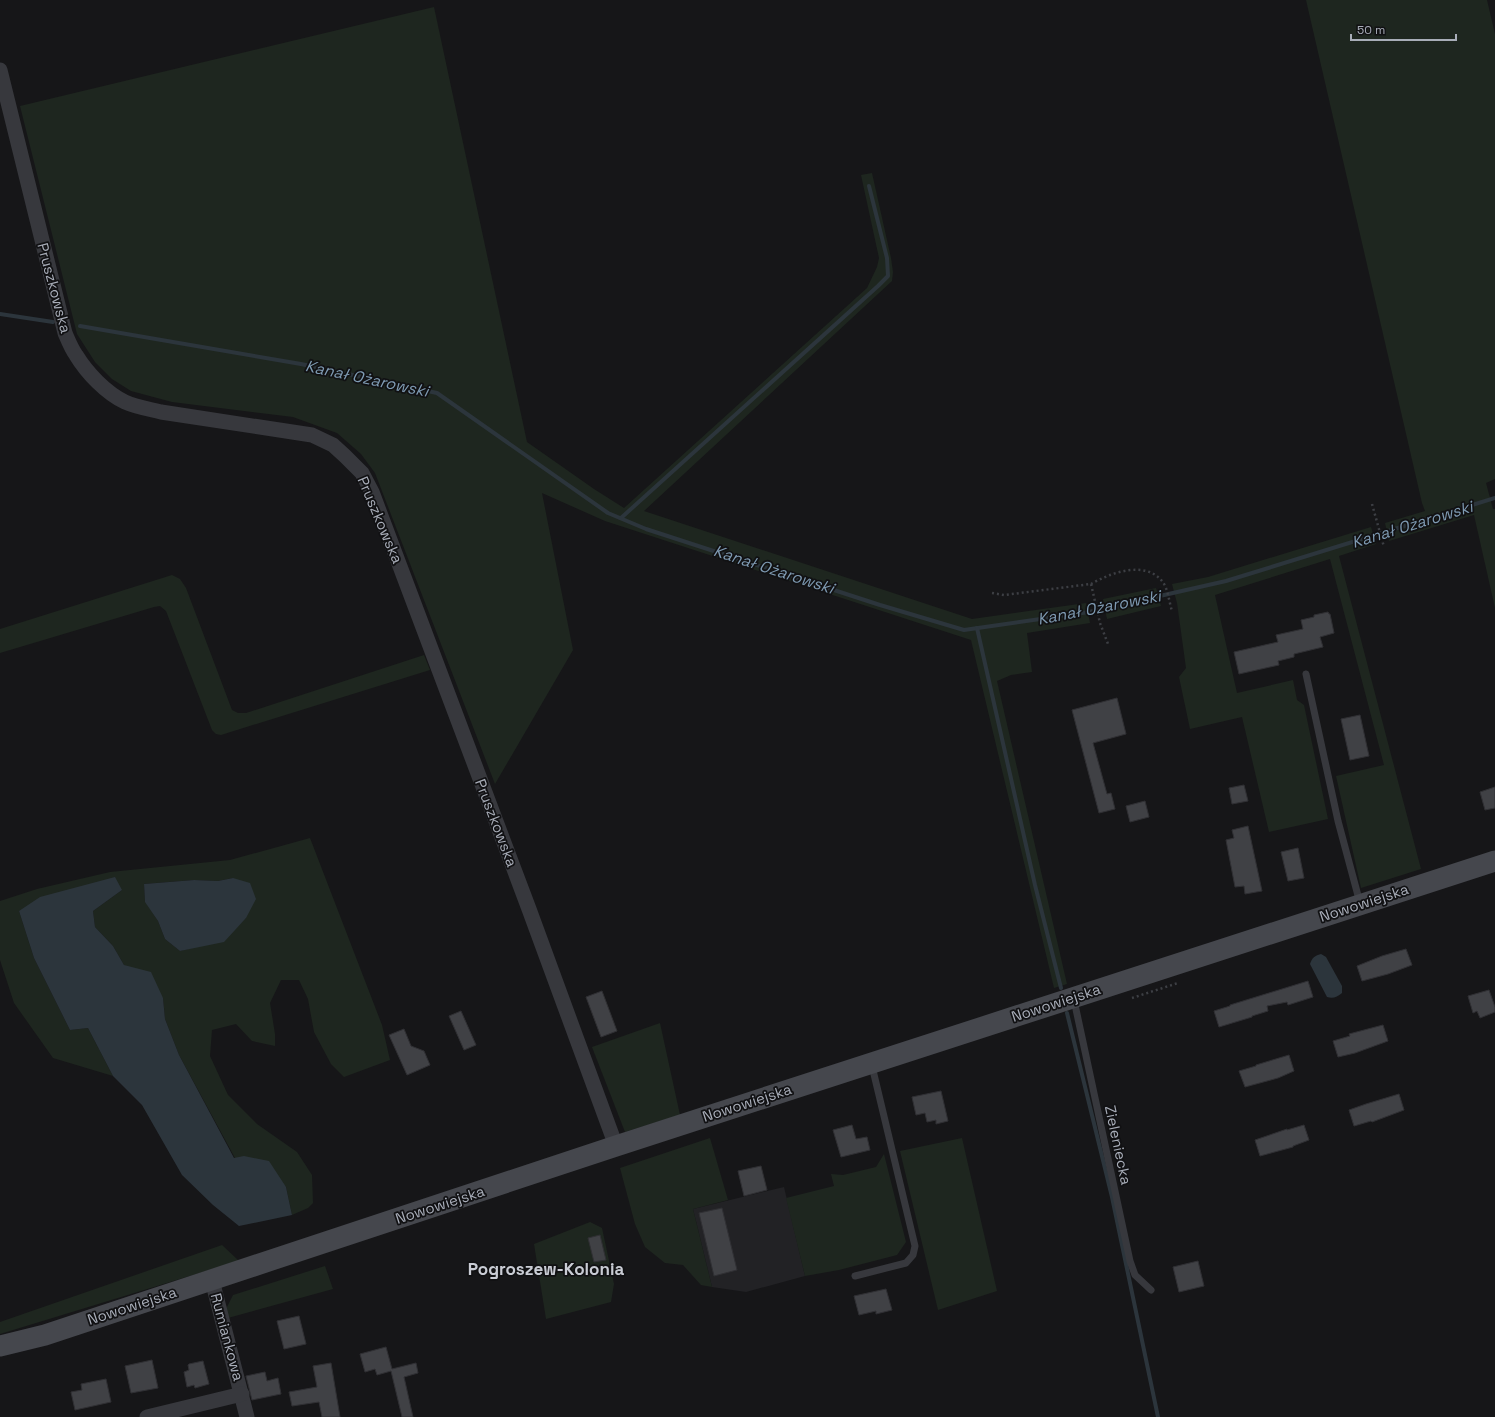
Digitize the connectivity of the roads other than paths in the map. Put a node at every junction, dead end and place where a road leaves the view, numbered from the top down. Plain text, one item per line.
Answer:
1 (0, 70) edge
2 (1306, 674) dead end
3 (1495, 861) edge
4 (1360, 905) junction
5 (1074, 998) junction
6 (872, 1063) junction
7 (616, 1146) junction
8 (855, 1276) dead end
9 (212, 1280) junction
10 (1151, 1290) dead end
11 (0, 1346) edge
12 (242, 1394) junction
13 (147, 1417) edge
14 (247, 1417) edge

1 - 7 street, Pruszkowska
2 - 4 lane
3 - 4 street, Nowowiejska
4 - 5 street, Nowowiejska
5 - 6 street, Nowowiejska
5 - 10 lane, Zieleniecka
6 - 7 street, Nowowiejska
6 - 8 lane
7 - 9 street, Nowowiejska
9 - 11 street, Nowowiejska
9 - 12 street, Rumiankowa
12 - 13 street, Rumiankowa
12 - 14 street, Rumiankowa

